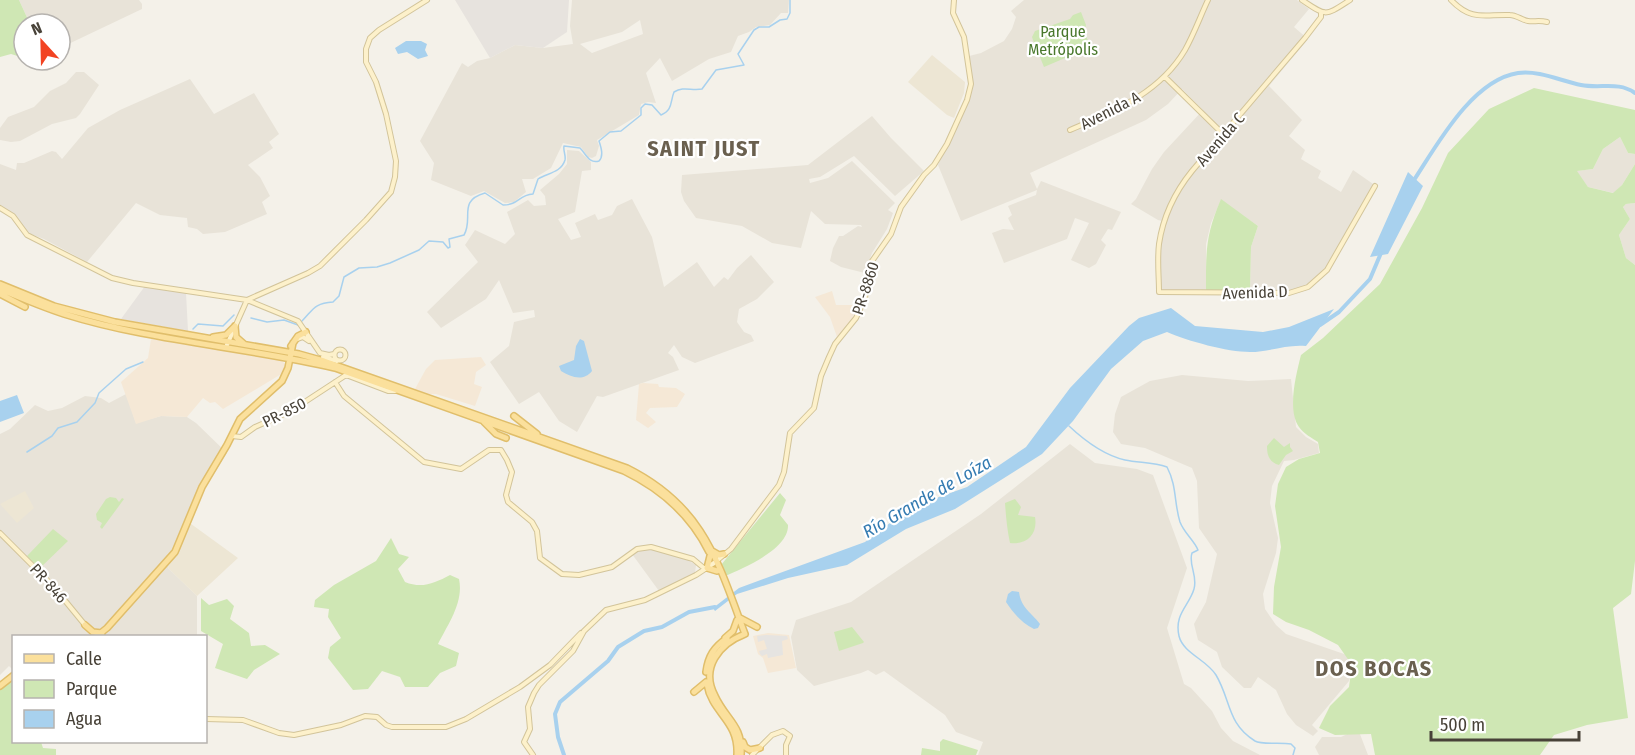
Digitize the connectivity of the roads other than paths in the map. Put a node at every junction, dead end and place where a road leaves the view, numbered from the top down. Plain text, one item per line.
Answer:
1 (427, 0) edge
2 (954, 0) edge
3 (1208, 0) edge
4 (1302, 0) edge
5 (1350, 0) edge
6 (1451, 0) edge
7 (1321, 13) junction
8 (1547, 22) dead end
9 (1165, 76) junction
10 (1070, 130) dead end
11 (1223, 134) junction
12 (1376, 186) dead end
13 (0, 208) edge
14 (0, 284) edge
15 (1159, 284) joint
16 (0, 289) edge
17 (0, 294) edge
18 (247, 300) junction
19 (25, 307) dead end
20 (301, 323) junction
21 (235, 326) junction
22 (306, 332) junction
23 (200, 338) junction
24 (309, 341) junction
25 (294, 342) junction
26 (226, 344) junction
27 (247, 346) junction
28 (277, 353) junction
29 (300, 354) junction
30 (334, 354) junction
31 (290, 355) junction
32 (344, 359) junction
33 (303, 360) junction
34 (337, 361) junction
35 (326, 366) junction
36 (288, 368) junction
37 (353, 369) junction
38 (337, 371) junction
39 (346, 375) junction
40 (335, 382) junction
41 (403, 391) junction
42 (514, 416) dead end
43 (483, 420) junction
44 (232, 435) junction
45 (540, 436) junction
46 (241, 437) junction
47 (506, 438) dead end
48 (227, 445) junction
49 (559, 452) dead end
50 (572, 452) junction
51 (616, 460) dead end
52 (627, 468) junction
53 (0, 533) edge
54 (711, 553) junction
55 (724, 554) junction
56 (698, 562) junction
57 (715, 562) junction
58 (706, 569) junction
59 (718, 572) junction
60 (694, 576) junction
61 (737, 617) junction
62 (85, 625) junction
63 (757, 627) dead end
64 (584, 631) junction
65 (104, 634) edge
66 (87, 635) edge
67 (95, 635) edge
68 (720, 646) junction
69 (706, 680) junction
70 (710, 695) junction
71 (207, 719) edge
72 (738, 732) junction
73 (762, 746) junction
74 (738, 753) edge
75 (532, 755) edge
76 (754, 755) edge
77 (786, 755) edge

1 - 18 street
2 - 55 street, PR-8860 / PR-8860
3 - 9 street, Avenida A
4 - 7 street
5 - 7 street
6 - 8 street
7 - 11 street, Avenida C
9 - 10 street, Avenida A
9 - 11 street
11 - 15 street, Avenida C
12 - 15 street, Avenida D
13 - 18 street
14 - 23 main road
16 - 26 main road
17 - 19 main road
18 - 20 street
18 - 21 street
20 - 22 street
20 - 25 street
21 - 23 main road
21 - 26 street
21 - 27 main road
22 - 24 street
22 - 25 main road
22 - 30 street
23 - 26 main road
24 - 25 street
24 - 34 street
25 - 28 main road
25 - 29 main road
25 - 31 main road
26 - 27 main road
26 - 28 main road
27 - 28 main road
28 - 31 main road
28 - 36 main road
29 - 31 main road
29 - 37 main road
30 - 32 street
30 - 34 street
31 - 33 main road
31 - 36 main road
32 - 34 street
32 - 37 main road
33 - 35 main road
33 - 36 main road
35 - 38 street
35 - 41 main road
36 - 44 main road
37 - 45 main road
38 - 39 street
38 - 40 street
39 - 40 street, PR-850
39 - 41 street
40 - 46 street, PR-850 / PR-850
40 - 56 street
41 - 43 main road
42 - 45 main road
43 - 47 main road
43 - 50 main road
44 - 46 street
44 - 48 main road
45 - 52 main road
46 - 48 street, PR-850
48 - 65 main road
49 - 50 main road
50 - 54 main road
51 - 52 main road
52 - 54 main road
53 - 62 street, PR-846 / PR-846
54 - 55 main road
54 - 57 main road
54 - 58 main road
55 - 57 street, PR-8860 / PR-8860
56 - 58 street
56 - 60 street
57 - 58 street, PR-8860
57 - 59 main road
58 - 59 main road
58 - 60 street, PR-8860
59 - 61 main road
60 - 64 street, PR-8860
61 - 63 main road
61 - 68 main road
61 - 68 main road
62 - 65 main road
62 - 66 main road
62 - 67 street, PR-846 / PR-846
64 - 71 street
64 - 75 street
68 - 69 main road
68 - 72 main road
69 - 70 main road
69 - 70 main road
70 - 74 main road
72 - 73 main road
72 - 74 main road
73 - 76 street
73 - 77 street

